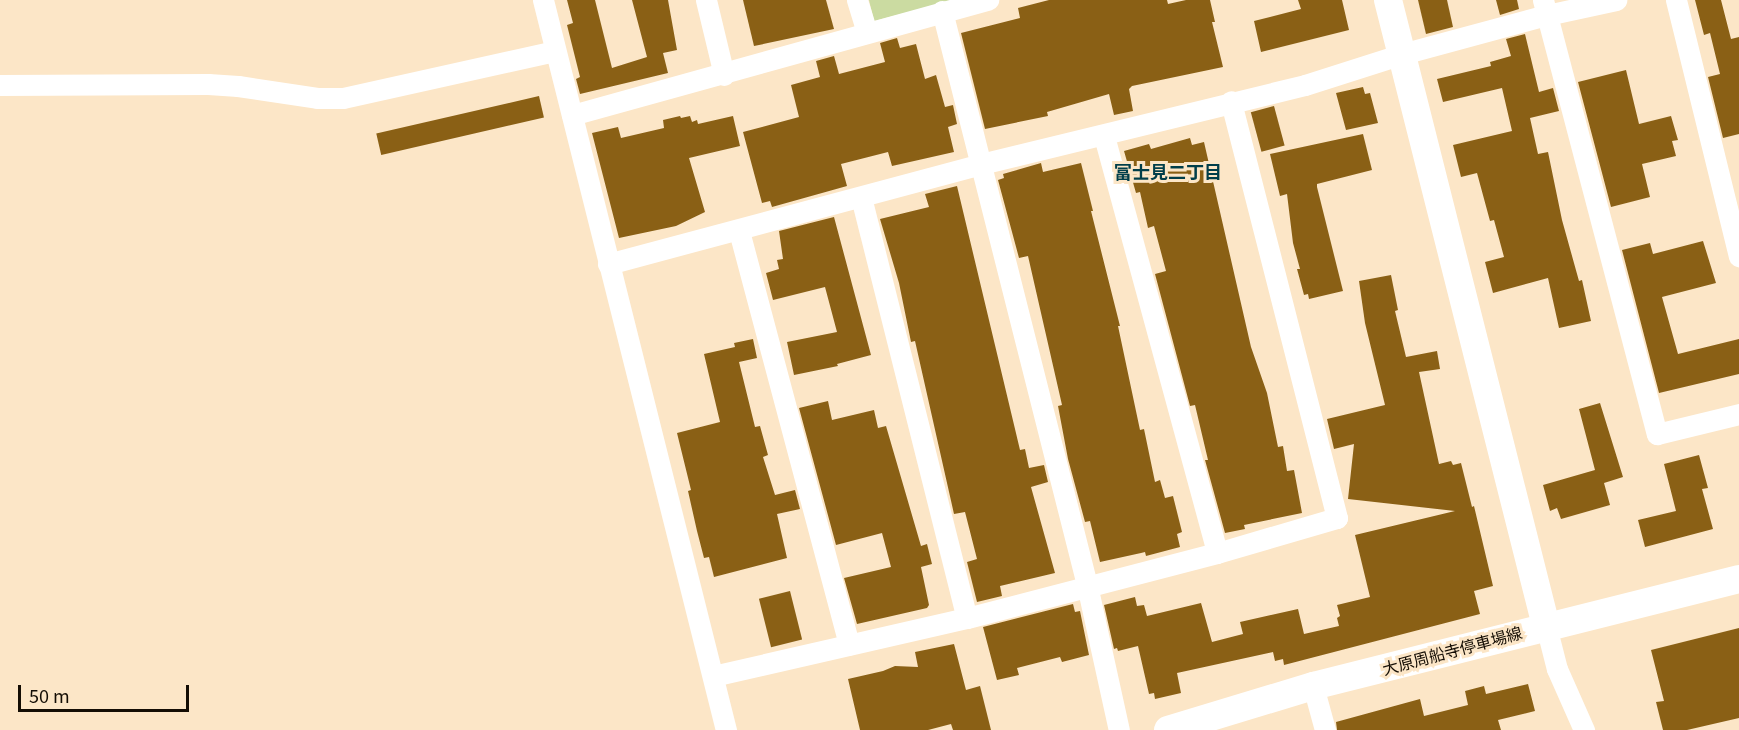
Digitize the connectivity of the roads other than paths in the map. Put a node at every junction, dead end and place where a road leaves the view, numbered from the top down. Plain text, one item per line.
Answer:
1 (543, 0) edge
2 (706, 0) edge
3 (858, 0) edge
4 (988, 0) edge
5 (1388, 0) edge
6 (1616, 0) edge
7 (1677, 0) edge
8 (1545, 7) edge
9 (942, 11) junction
10 (867, 33) junction
11 (555, 51) junction
12 (1402, 54) junction
13 (724, 75) junction
14 (0, 85) edge
15 (1232, 101) junction
16 (572, 115) junction
17 (1104, 135) junction
18 (981, 164) junction
19 (861, 197) junction
20 (739, 231) junction
21 (1739, 256) edge
22 (608, 264) junction
23 (1739, 414) edge
24 (1217, 553) junction
25 (1739, 579) edge
26 (1087, 585) junction
27 (967, 618) junction
28 (1546, 626) junction
29 (849, 645) junction
30 (713, 676) junction
31 (1313, 686) junction
32 (726, 730) edge
33 (1119, 730) edge
34 (1168, 730) edge
35 (1325, 730) edge
36 (1584, 730) edge

1 - 11 street
2 - 13 street
3 - 10 street
4 - 9 street
5 - 12 street
6 - 8 street
7 - 21 street
8 - 12 street
8 - 23 street
9 - 10 street
9 - 18 street
10 - 13 street
11 - 14 street
11 - 16 street
12 - 15 street
12 - 28 street
13 - 16 street
15 - 17 street
15 - 24 street
16 - 22 street
17 - 18 street
17 - 24 street
18 - 19 street
18 - 26 street
19 - 20 street
19 - 27 street
20 - 22 street
20 - 29 street
22 - 30 street
24 - 26 street
25 - 28 street, 大原周船寺停車場線
26 - 27 street
26 - 33 street
27 - 29 street
28 - 31 street, 大原周船寺停車場線
28 - 36 street
29 - 30 street
30 - 32 street
31 - 34 street, 大原周船寺停車場線
31 - 35 street

